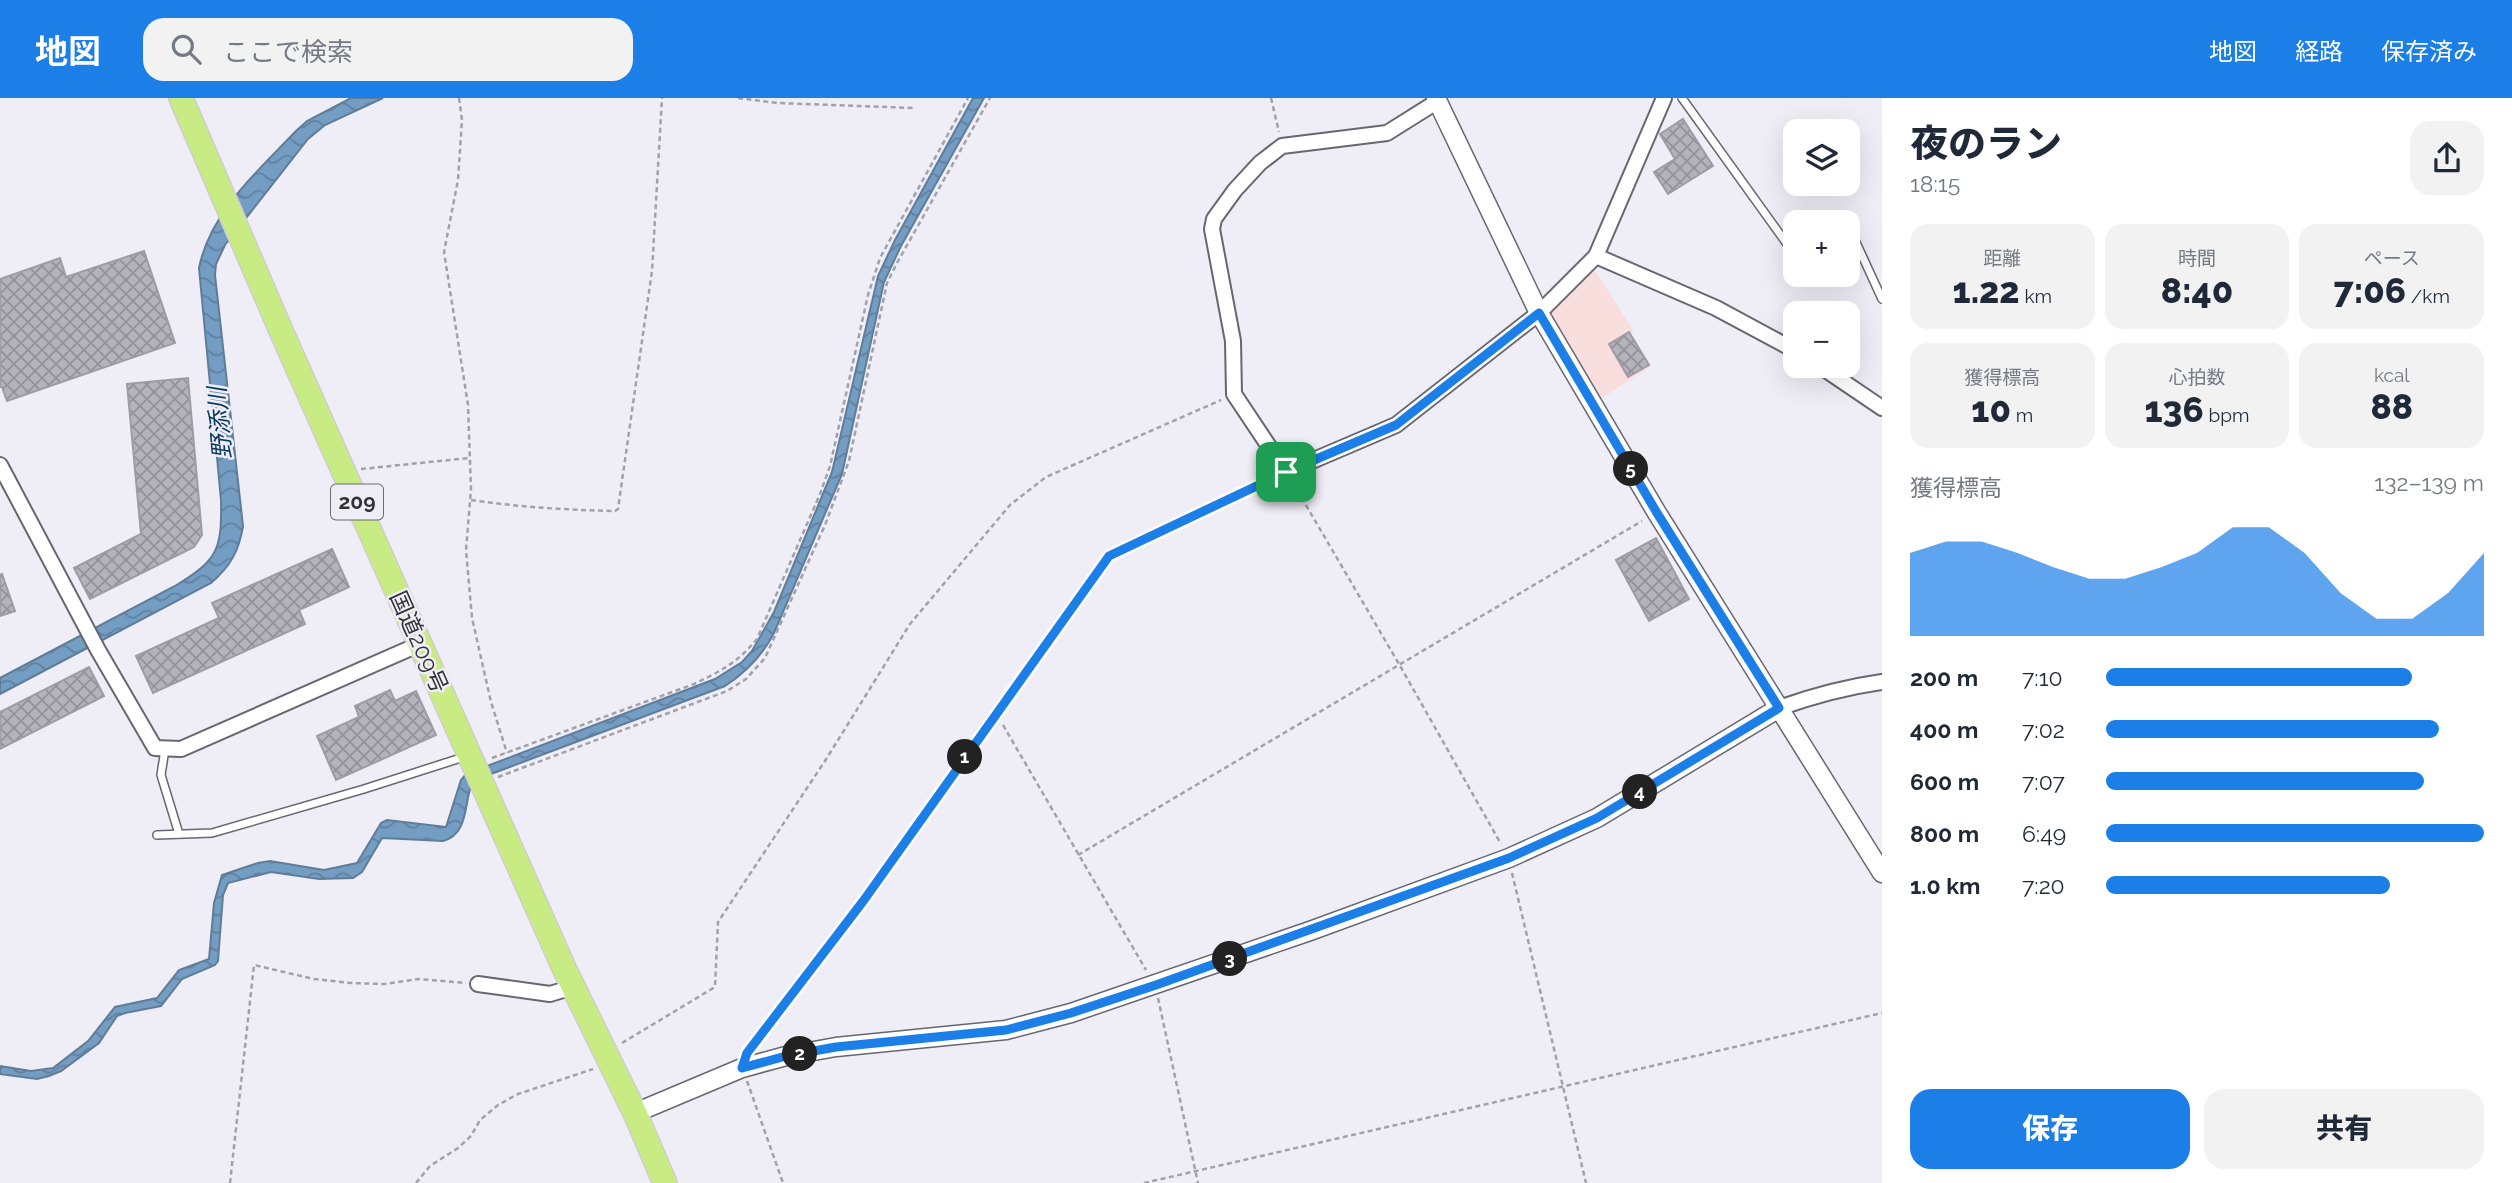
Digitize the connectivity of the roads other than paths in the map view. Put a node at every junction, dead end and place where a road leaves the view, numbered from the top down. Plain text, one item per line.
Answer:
1 (181, 98) edge
2 (1664, 98) edge
3 (1682, 98) edge
4 (1437, 100) edge
5 (1783, 238) edge
6 (1860, 251) edge
7 (1596, 256) junction
8 (1882, 299) edge
9 (1539, 313) junction
10 (1783, 344) edge
11 (1838, 378) edge
12 (1882, 408) edge
13 (0, 465) edge
14 (1286, 472) junction
15 (420, 644) junction
16 (1882, 682) edge
17 (1779, 708) junction
18 (165, 748) junction
19 (479, 770) junction
20 (179, 834) junction
21 (157, 835) dead end
22 (1882, 873) edge
23 (478, 984) road end
24 (573, 986) junction
25 (742, 1068) junction
26 (635, 1113) junction
27 (665, 1183) edge

1 - 15 highway, 国道209号 / 209
2 - 7 street
3 - 5 lane
4 - 9 street
4 - 14 street
6 - 8 lane
7 - 9 street
7 - 10 street
9 - 14 street
9 - 17 street
11 - 12 street
13 - 18 street
14 - 25 lane
15 - 18 street
15 - 19 highway, 国道209号 / 209
16 - 17 street
17 - 22 street
17 - 25 street
18 - 20 lane
19 - 20 lane
19 - 24 highway, 国道209号 / 209
20 - 21 lane
23 - 24 street
24 - 26 highway, 国道209号 / 209
25 - 26 street
26 - 27 highway, 国道209号 / 209

